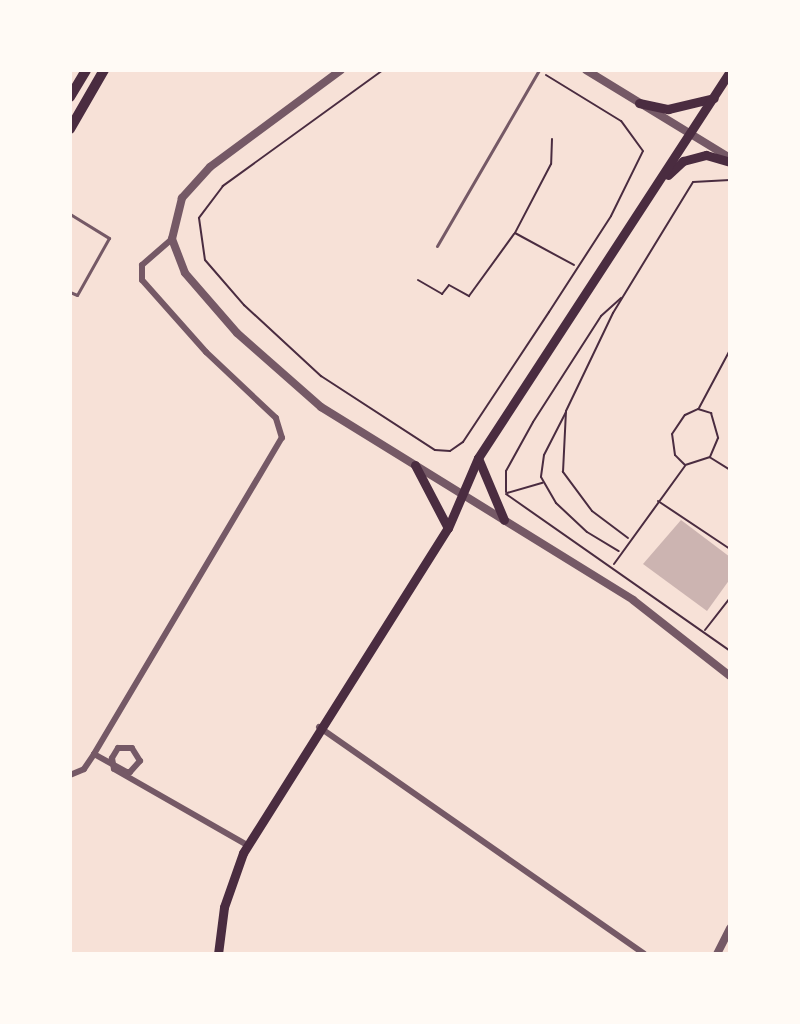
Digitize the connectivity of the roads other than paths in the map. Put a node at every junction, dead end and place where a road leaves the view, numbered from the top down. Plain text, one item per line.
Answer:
1 (89, 70) edge
2 (104, 70) edge
3 (341, 70) edge
4 (539, 70) edge
5 (586, 70) edge
6 (730, 72) edge
7 (95, 83) junction
8 (70, 97) edge
9 (714, 98) junction
10 (639, 103) junction
11 (70, 129) edge
12 (690, 134) junction
13 (730, 160) edge
14 (656, 186) junction
15 (70, 214) edge
16 (75, 218) junction
17 (70, 226) edge
18 (172, 239) junction
19 (437, 246) dead end
20 (70, 292) edge
21 (478, 458) junction
22 (415, 465) junction
23 (462, 494) junction
24 (504, 520) junction
25 (448, 528) junction
26 (730, 676) edge
27 (319, 727) junction
28 (94, 754) junction
29 (70, 775) edge
30 (247, 845) junction
31 (730, 928) edge
32 (218, 954) edge
33 (644, 954) edge
34 (717, 954) edge

1 - 7 main road
1 - 8 main road
2 - 7 main road
3 - 18 street
4 - 19 lane
5 - 10 street
6 - 9 main road
7 - 11 main road
9 - 10 main road
9 - 12 main road
10 - 12 street
12 - 13 street
12 - 14 main road
13 - 14 main road
14 - 21 main road
15 - 16 lane
16 - 17 lane
16 - 20 lane
18 - 22 street
18 - 28 street
21 - 23 main road
21 - 24 main road
22 - 23 street
22 - 25 main road
23 - 24 street
23 - 25 main road
24 - 26 street
25 - 27 main road
27 - 30 main road
27 - 33 street
28 - 29 street
28 - 30 street
30 - 32 main road
31 - 34 street

